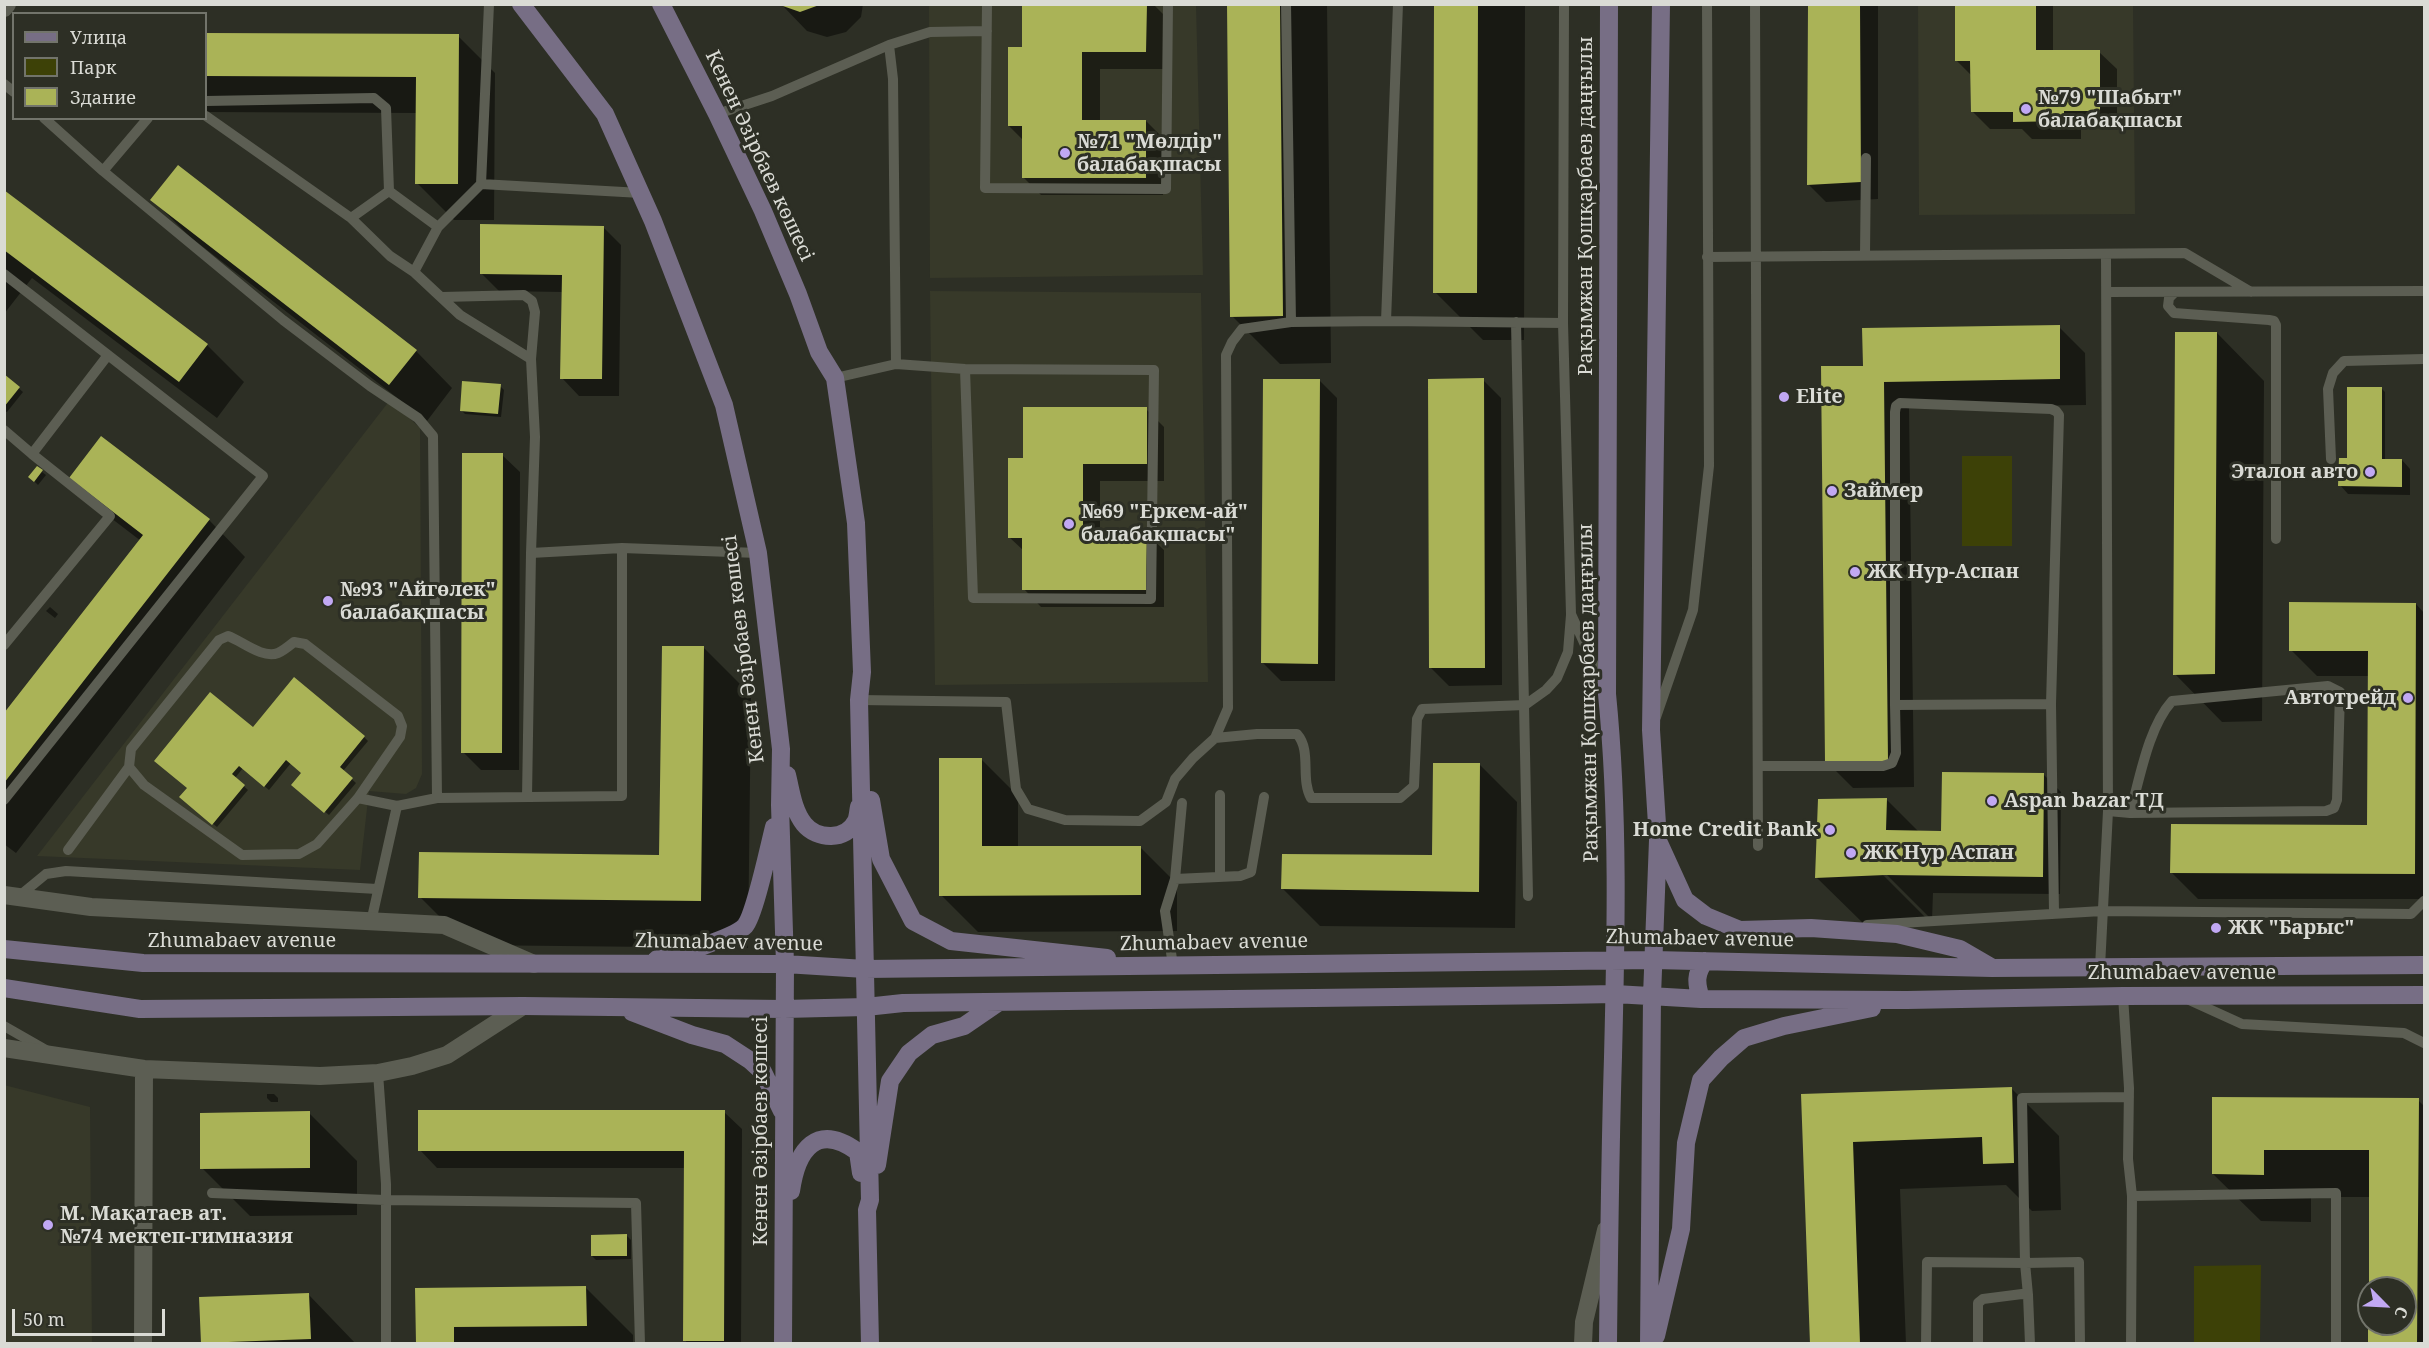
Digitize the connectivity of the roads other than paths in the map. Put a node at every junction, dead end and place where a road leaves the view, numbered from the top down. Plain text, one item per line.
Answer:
1 (489, 4) edge
2 (521, 4) edge
3 (661, 4) edge
4 (987, 4) edge
5 (1168, 4) edge
6 (1286, 4) edge
7 (1398, 4) edge
8 (1564, 4) edge
9 (1609, 4) edge
10 (1661, 4) edge
11 (1707, 4) edge
12 (1755, 4) edge
13 (987, 31) junction
14 (889, 45) junction
15 (207, 101) edge
16 (717, 114) junction
17 (207, 117) edge
18 (46, 120) edge
19 (146, 120) edge
20 (1866, 158) dead end
21 (103, 171) junction
22 (481, 184) junction
23 (389, 191) junction
24 (641, 193) junction
25 (351, 218) junction
26 (438, 227) junction
27 (1865, 255) junction
28 (2106, 255) junction
29 (1756, 256) junction
30 (1707, 257) junction
31 (414, 272) junction
32 (4, 274) edge
33 (2424, 291) edge
34 (2107, 292) junction
35 (2251, 292) junction
36 (2174, 293) junction
37 (442, 297) junction
38 (1386, 321) junction
39 (1291, 322) junction
40 (1516, 322) junction
41 (1563, 323) junction
42 (108, 355) junction
43 (531, 359) junction
44 (2424, 359) edge
45 (896, 364) junction
46 (965, 369) junction
47 (835, 378) junction
48 (4, 430) edge
49 (32, 454) junction
50 (2331, 459) dead end
51 (2276, 538) dead end
52 (622, 548) junction
53 (758, 552) junction
54 (531, 553) junction
55 (1571, 614) junction
56 (4, 645) edge
57 (1607, 694) junction
58 (859, 700) junction
59 (2051, 704) junction
60 (1525, 705) junction
61 (1895, 705) junction
62 (1651, 730) junction
63 (1215, 738) junction
64 (861, 740) junction
65 (781, 750) junction
66 (1758, 766) junction
67 (129, 767) junction
68 (862, 791) junction
69 (1220, 795) dead end
70 (527, 796) junction
71 (1264, 797) dead end
72 (358, 798) junction
73 (437, 798) junction
74 (4, 800) edge
75 (1182, 803) dead end
76 (780, 805) junction
77 (397, 806) junction
78 (2108, 811) junction
79 (2130, 813) junction
80 (1658, 840) junction
81 (1758, 846) dead end
82 (69, 850) dead end
83 (1220, 878) junction
84 (1174, 879) junction
85 (377, 889) junction
86 (11, 896) edge
87 (1528, 896) dead end
88 (2424, 901) edge
89 (2102, 911) junction
90 (2054, 913) junction
91 (371, 922) junction
92 (1811, 928) junction
93 (4, 949) edge
94 (1616, 960) junction
95 (1654, 960) junction
96 (1706, 961) junction
97 (535, 964) junction
98 (577, 964) junction
99 (785, 964) junction
100 (2424, 965) edge
101 (1153, 966) junction
102 (1173, 966) junction
103 (2100, 967) junction
104 (1992, 968) junction
105 (865, 969) junction
106 (4, 988) edge
107 (1615, 994) junction
108 (2178, 995) junction
109 (2424, 995) edge
110 (1652, 996) junction
111 (2123, 996) junction
112 (1701, 999) junction
113 (1907, 1000) junction
114 (999, 1002) junction
115 (523, 1006) junction
116 (619, 1007) junction
117 (866, 1007) junction
118 (784, 1009) junction
119 (4, 1026) edge
120 (2424, 1043) edge
121 (4, 1048) edge
122 (54, 1054) junction
123 (144, 1069) junction
124 (378, 1073) junction
125 (2130, 1097) junction
126 (784, 1115) junction
127 (212, 1193) dead end
128 (2132, 1196) junction
129 (385, 1200) junction
130 (868, 1205) junction
131 (1609, 1216) junction
132 (782, 1244) junction
133 (2025, 1263) junction
134 (2028, 1295) junction
135 (143, 1344) edge
136 (386, 1344) edge
137 (640, 1344) edge
138 (783, 1344) edge
139 (870, 1344) edge
140 (1583, 1344) edge
141 (1608, 1344) edge
142 (1649, 1344) edge
143 (1654, 1344) edge
144 (1926, 1344) edge
145 (1978, 1344) edge
146 (2030, 1344) edge
147 (2080, 1344) edge
148 (2132, 1344) edge
149 (2336, 1344) edge

1 - 22 lane
2 - 24 main road, Кенен Әзірбаев көшесі
3 - 16 main road, Кенен Әзірбаев көшесі
4 - 13 lane
5 - 13 lane
6 - 39 lane
7 - 38 lane
8 - 41 lane
9 - 57 main road, Рақымжан Қошқарбаев даңғылы
10 - 62 main road
11 - 30 lane
12 - 29 lane
13 - 14 lane
14 - 16 lane
14 - 45 lane
15 - 23 lane
16 - 47 main road, Кенен Әзірбаев көшесі
17 - 25 lane
18 - 21 lane
19 - 21 lane
20 - 27 lane
21 - 73 lane
22 - 24 lane
22 - 26 lane
23 - 25 lane
23 - 26 lane
24 - 53 main road, Кенен Әзірбаев көшесі
25 - 31 lane
26 - 31 lane
27 - 28 lane
27 - 29 lane
28 - 34 lane
28 - 35 lane
29 - 30 lane
29 - 66 lane
30 - 62 lane
31 - 37 lane
32 - 42 lane
33 - 35 lane
34 - 36 lane
34 - 78 lane
35 - 36 lane
36 - 51 lane
37 - 43 lane
37 - 43 lane
38 - 39 lane
38 - 40 lane
39 - 63 lane
40 - 41 lane
40 - 60 lane
41 - 55 lane
42 - 49 lane
42 - 74 lane
43 - 54 lane
44 - 50 lane
45 - 46 lane
45 - 47 lane
46 - 46 lane
47 - 58 main road, Кенен Әзірбаев көшесі
48 - 49 lane
49 - 56 lane
52 - 53 lane
52 - 54 lane
52 - 70 lane
53 - 65 main road, Кенен Әзірбаев көшесі
54 - 70 lane
55 - 57 lane
55 - 60 lane
57 - 94 main road, Рақымжан Қошқарбаев даңғылы
58 - 63 lane
58 - 64 main road, Кенен Әзірбаев көшесі
59 - 61 lane
59 - 61 lane
59 - 90 lane
60 - 63 lane
60 - 87 lane
61 - 66 lane
62 - 80 main road
64 - 68 main road, Кенен Әзірбаев көшесі
64 - 101 main road
65 - 68 main road
65 - 76 main road, Кенен Әзірбаев көшесі
66 - 81 lane
67 - 72 lane
67 - 72 lane
67 - 82 lane
68 - 105 main road, Кенен Әзірбаев көшесі
69 - 83 lane
70 - 73 lane
71 - 83 lane
72 - 77 lane
73 - 77 lane
75 - 84 lane
76 - 98 main road
76 - 99 main road, Кенен Әзірбаев көшесі
77 - 85 lane
78 - 79 lane
78 - 89 lane
79 - 79 lane
80 - 92 main road
80 - 95 main road
83 - 84 lane
84 - 102 lane
85 - 86 lane
85 - 91 lane
86 - 91 street
88 - 89 lane
89 - 90 lane
89 - 103 lane
90 - 92 lane
91 - 97 street
92 - 104 main road
93 - 97 main road, Zhumabaev avenue
94 - 95 main road, Zhumabaev avenue
94 - 102 main road, Zhumabaev avenue
94 - 107 main road, Рақымжан Қошқарбаев даңғылы
95 - 96 main road, Zhumabaev avenue
95 - 110 main road
96 - 104 main road, Zhumabaev avenue
96 - 112 main road
97 - 98 main road, Zhumabaev avenue
98 - 99 main road, Zhumabaev avenue
99 - 105 main road, Zhumabaev avenue
99 - 118 main road, Кенен Әзірбаев көшесі
100 - 103 main road, Zhumabaev avenue
101 - 102 main road, Zhumabaev avenue
101 - 105 main road, Zhumabaev avenue
103 - 104 main road, Zhumabaev avenue
105 - 117 main road, Кенен Әзірбаев көшесі
106 - 115 main road
107 - 110 main road, Zhumabaev avenue
107 - 114 main road
107 - 131 main road, Рақымжан Қошқарбаев даңғылы
108 - 109 main road, Zhumabaev avenue
108 - 111 main road, Zhumabaev avenue
108 - 120 lane
110 - 112 main road, Zhumabaev avenue
110 - 142 main road
111 - 113 main road, Zhumabaev avenue
111 - 125 lane
112 - 113 main road, Zhumabaev avenue
113 - 143 main road
114 - 117 main road
114 - 130 main road
115 - 116 main road
115 - 124 street
116 - 118 main road
116 - 126 main road
117 - 118 main road
117 - 130 main road
118 - 126 main road, Кенен Әзірбаев көшесі
119 - 122 lane
121 - 122 street
122 - 123 street
123 - 124 street
123 - 135 street
124 - 129 lane
125 - 128 lane
125 - 133 lane
126 - 132 main road, Кенен Әзірбаев көшесі
127 - 129 lane
128 - 148 lane
128 - 149 lane
129 - 136 lane
129 - 137 lane
130 - 132 main road
130 - 139 main road
131 - 140 street
131 - 141 main road, Рақымжан Қошқарбаев даңғылы
132 - 138 main road, Кенен Әзірбаев көшесі
133 - 134 lane
133 - 144 lane
133 - 147 lane
134 - 145 lane
134 - 146 lane

